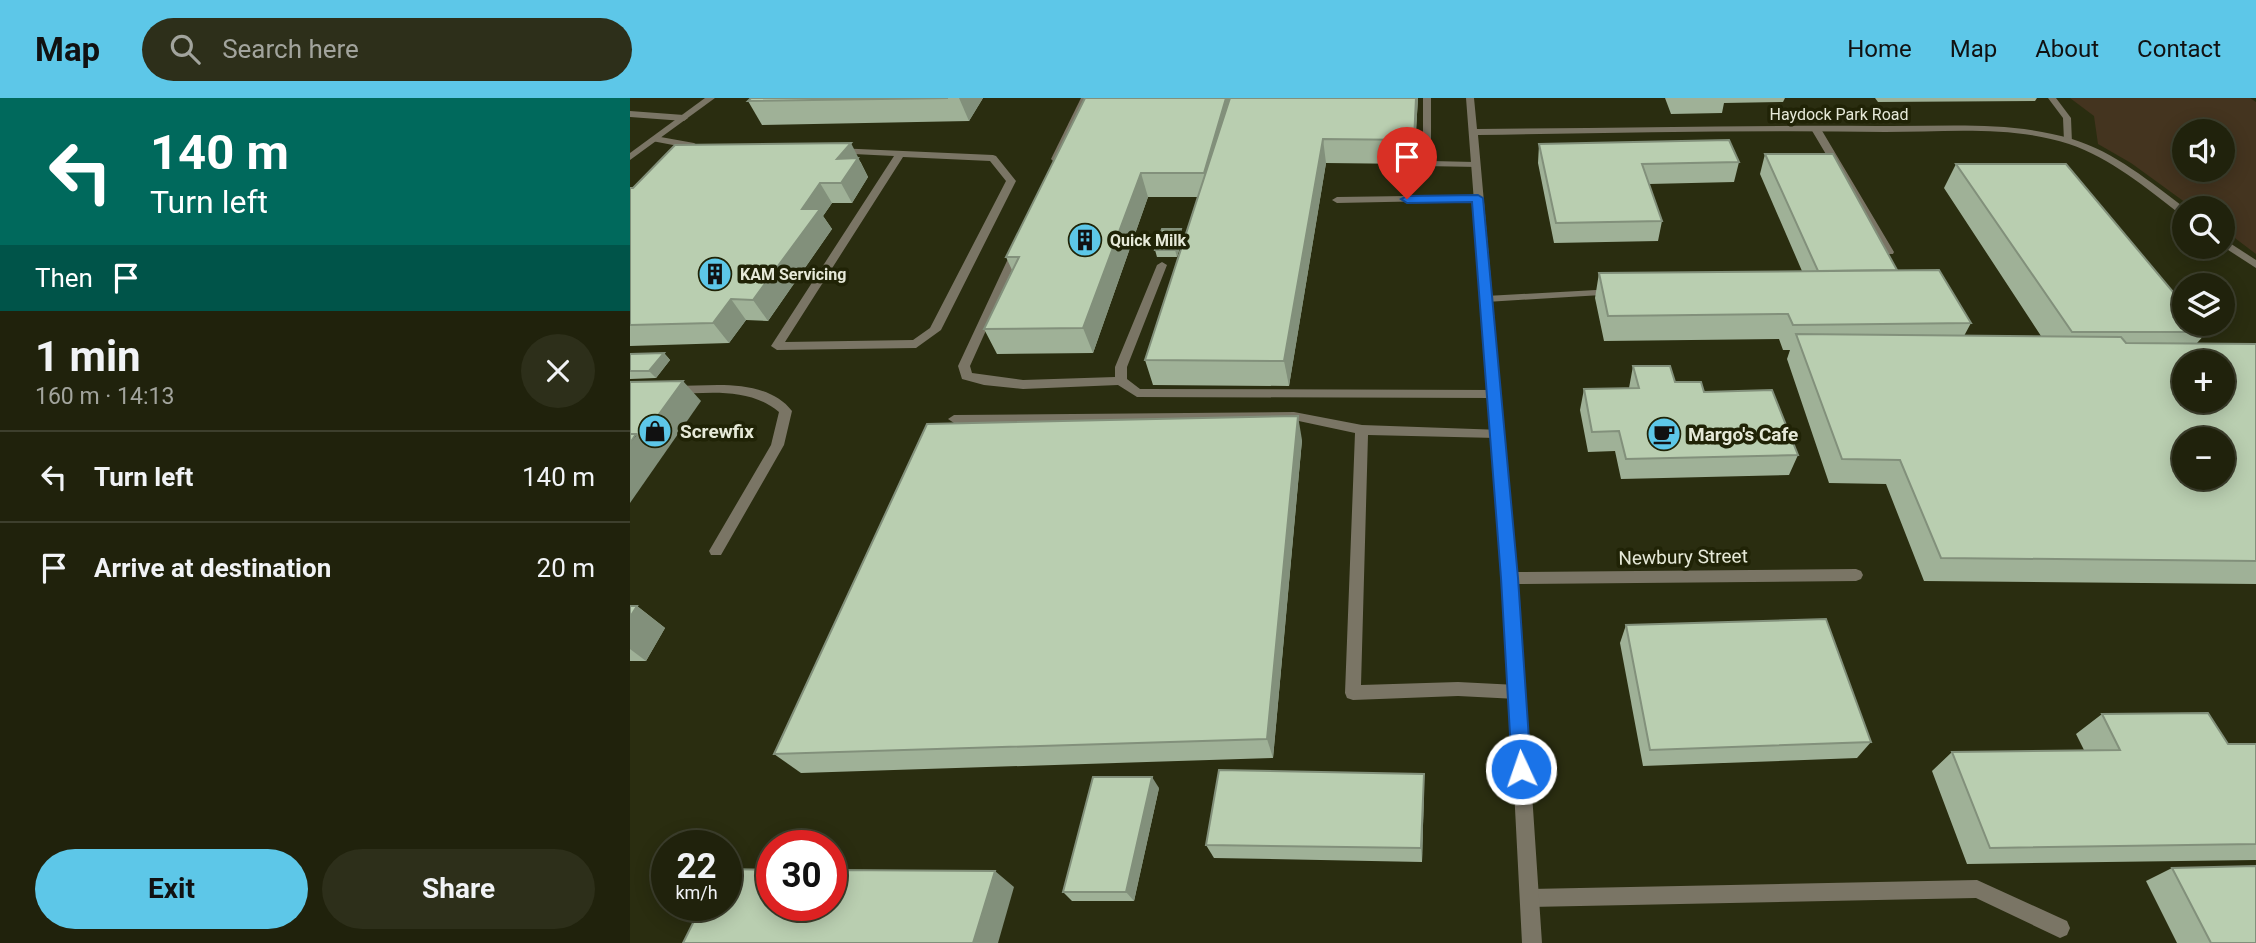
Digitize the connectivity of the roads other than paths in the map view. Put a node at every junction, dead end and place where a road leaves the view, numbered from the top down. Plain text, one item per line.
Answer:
1 (711, 98) edge
2 (1085, 98) edge
3 (1427, 98) edge
4 (1470, 98) edge
5 (2052, 98) edge
6 (630, 114) edge
7 (684, 118) junction
8 (1816, 129) junction
9 (1472, 132) junction
10 (655, 139) junction
11 (2069, 141) junction
12 (705, 147) edge
13 (831, 151) edge
14 (900, 154) junction
15 (630, 157) edge
16 (1475, 165) junction
17 (1050, 173) edge
18 (1478, 198) junction
19 (1336, 200) dead end
20 (2172, 204) edge
21 (1023, 236) edge
22 (2235, 250) edge
23 (1889, 251) edge
24 (1161, 265) dead end
25 (2256, 265) edge
26 (1621, 291) edge
27 (1486, 299) junction
28 (1121, 381) junction
29 (656, 390) edge
30 (1494, 394) junction
31 (954, 419) dead end
32 (1362, 430) junction
33 (1497, 433) junction
34 (716, 551) dead end
35 (1856, 575) dead end
36 (1510, 578) junction
37 (1517, 692) junction
38 (1530, 898) junction
39 (2060, 928) dead end
40 (1532, 943) edge

1 - 7 street
2 - 17 street
3 - 16 street
4 - 9 street
5 - 11 street
6 - 7 street
7 - 10 street
8 - 9 street, Haydock Park Road
8 - 11 street, Haydock Park Road
8 - 23 street
9 - 16 street
10 - 12 street
10 - 15 street
11 - 20 street, Haydock Park Road
13 - 14 street
14 - 14 street
16 - 18 street
18 - 19 street
18 - 27 street
21 - 28 street
22 - 25 street
24 - 28 street
26 - 27 street
27 - 30 street
28 - 30 street
29 - 34 street
30 - 33 street
31 - 32 street
32 - 33 street
32 - 37 street
33 - 36 street
35 - 36 street, Newbury Street
36 - 37 street
37 - 38 street
38 - 39 street
38 - 40 street

